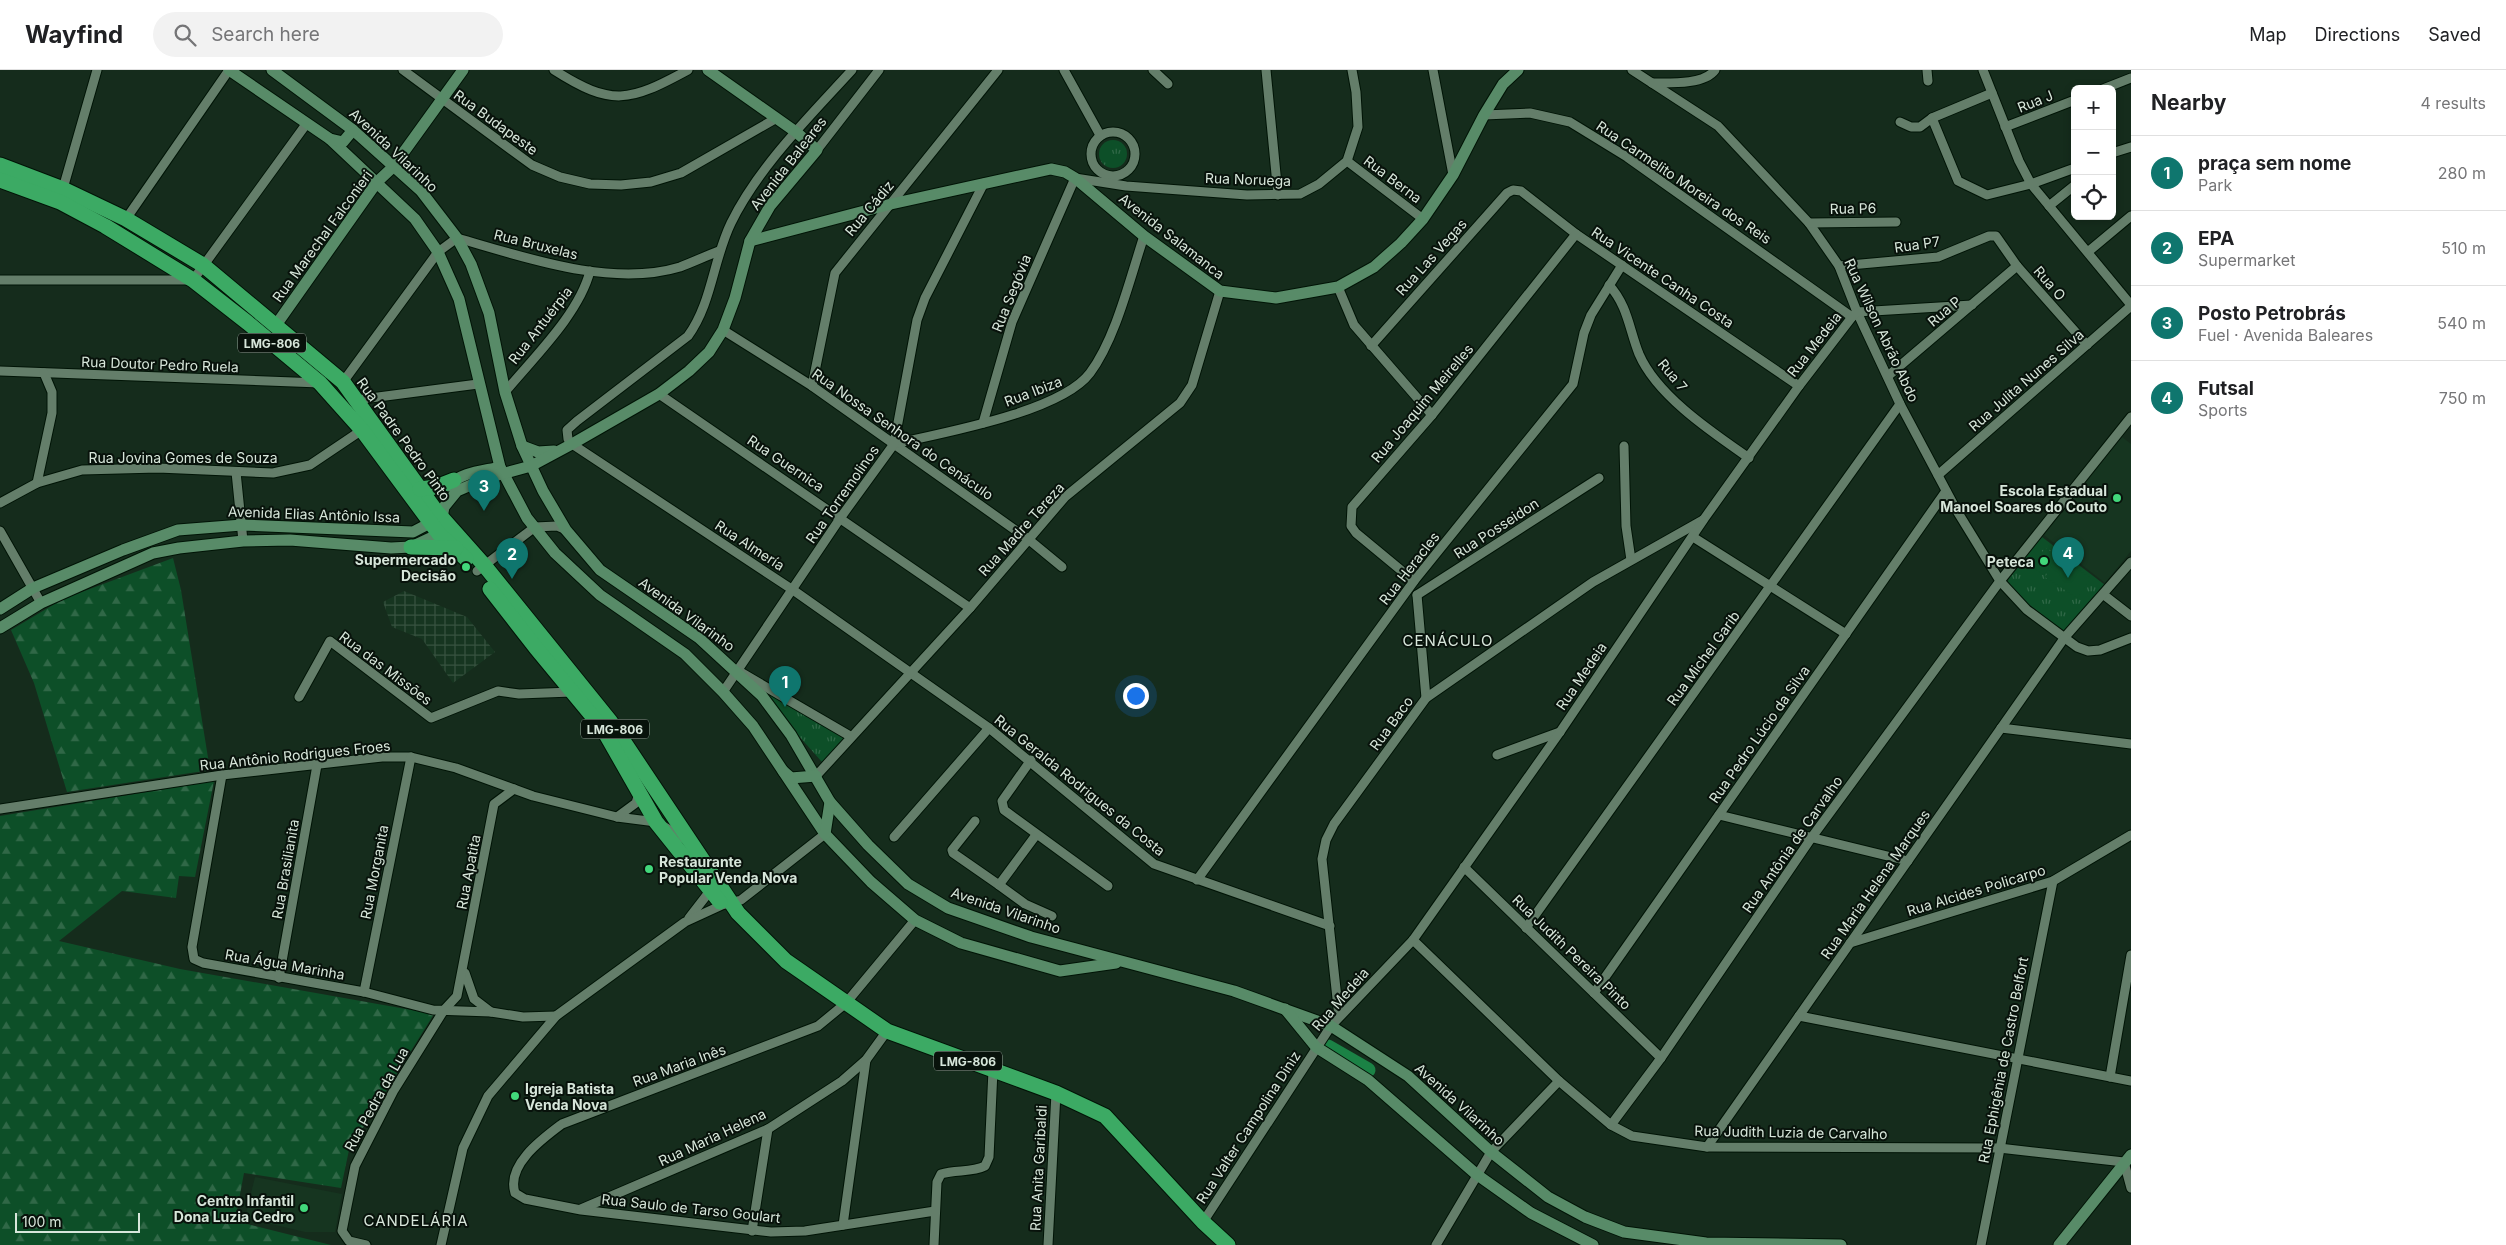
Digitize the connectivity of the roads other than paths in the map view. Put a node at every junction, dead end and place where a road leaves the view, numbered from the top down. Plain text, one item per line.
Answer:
1 (97, 70) edge
2 (229, 70) edge
3 (272, 70) edge
4 (403, 70) edge
5 (463, 70) edge
6 (554, 70) edge
7 (688, 70) edge
8 (708, 70) edge
9 (852, 70) edge
10 (879, 70) edge
11 (998, 70) edge
12 (1064, 70) edge
13 (1152, 70) edge
14 (1266, 70) edge
15 (1352, 70) edge
16 (1433, 70) edge
17 (1518, 70) edge
18 (1632, 70) edge
19 (1715, 70) edge
20 (1927, 70) edge
21 (1983, 70) edge
22 (2131, 78) edge
23 (1928, 81) dead end
24 (1652, 83) junction
25 (1168, 84) dead end
26 (2113, 85) edge
27 (1992, 93) junction
28 (442, 100) junction
29 (2071, 102) edge
30 (1484, 115) junction
31 (1932, 118) junction
32 (775, 119) junction
33 (1900, 122) dead end
34 (307, 123) junction
35 (2006, 127) junction
36 (354, 130) junction
37 (796, 132) junction
38 (1100, 136) junction
39 (330, 140) junction
40 (2131, 146) edge
41 (817, 150) junction
42 (2116, 152) edge
43 (1346, 161) junction
44 (0, 165) edge
45 (393, 167) junction
46 (1094, 167) junction
47 (2071, 169) edge
48 (1120, 175) junction
49 (1453, 175) junction
50 (1074, 178) junction
51 (0, 180) edge
52 (377, 182) junction
53 (984, 183) junction
54 (2031, 184) junction
55 (1126, 186) junction
56 (2071, 188) edge
57 (1514, 190) joint
58 (1278, 195) junction
59 (61, 196) junction
60 (891, 204) junction
61 (2049, 206) junction
62 (2131, 216) edge
63 (126, 219) junction
64 (1423, 219) junction
65 (1896, 222) dead end
66 (1810, 223) junction
67 (1576, 234) junction
68 (1144, 236) junction
69 (1996, 236) joint
70 (457, 238) junction
71 (750, 241) junction
72 (719, 250) junction
73 (2089, 251) junction
74 (438, 252) junction
75 (203, 265) junction
76 (1622, 265) junction
77 (1839, 266) junction
78 (2017, 266) junction
79 (590, 271) junction
80 (0, 280) edge
81 (193, 280) junction
82 (1609, 285) junction
83 (1338, 287) junction
84 (1220, 292) junction
85 (1972, 305) junction
86 (2131, 305) edge
87 (1855, 314) junction
88 (276, 324) junction
89 (723, 330) junction
90 (2086, 345) junction
91 (1371, 346) junction
92 (0, 371) edge
93 (44, 373) junction
94 (1888, 376) junction
95 (342, 382) junction
96 (320, 383) junction
97 (478, 384) junction
98 (812, 386) junction
99 (1799, 386) junction
100 (505, 392) junction
101 (659, 394) junction
102 (355, 400) junction
103 (1900, 404) junction
104 (1432, 415) junction
105 (2131, 417) edge
106 (983, 423) junction
107 (362, 430) junction
108 (572, 444) junction
109 (894, 444) junction
110 (522, 446) junction
111 (1624, 446) dead end
112 (558, 451) junction
113 (1749, 458) junction
114 (531, 466) junction
115 (502, 470) junction
116 (236, 472) junction
117 (1938, 475) junction
118 (1599, 478) dead end
119 (454, 480) junction
120 (37, 483) junction
121 (420, 489) junction
122 (1946, 492) junction
123 (0, 503) edge
124 (841, 518) junction
125 (1704, 519) junction
126 (437, 521) junction
127 (242, 524) junction
128 (535, 527) junction
129 (566, 530) junction
130 (0, 531) edge
131 (1693, 538) junction
132 (1028, 539) junction
133 (243, 541) junction
134 (411, 547) junction
135 (456, 548) junction
136 (1630, 560) junction
137 (2131, 562) edge
138 (1062, 567) dead end
139 (481, 568) junction
140 (1414, 582) junction
141 (2000, 582) junction
142 (1771, 587) junction
143 (33, 588) junction
144 (793, 590) junction
145 (1407, 592) junction
146 (1416, 595) junction
147 (2104, 596) junction
148 (41, 603) junction
149 (970, 608) junction
150 (0, 609) edge
151 (2131, 616) edge
152 (0, 628) edge
153 (1846, 634) junction
154 (2065, 637) junction
155 (2131, 638) edge
156 (737, 670) junction
157 (908, 674) junction
158 (572, 692) junction
159 (723, 692) junction
160 (299, 698) dead end
161 (1426, 698) junction
162 (989, 728) junction
163 (2001, 728) junction
164 (1560, 732) junction
165 (850, 736) junction
166 (2131, 744) edge
167 (1498, 755) dead end
168 (411, 758) junction
169 (772, 758) junction
170 (1030, 760) junction
171 (317, 764) junction
172 (222, 775) junction
173 (816, 776) junction
174 (514, 789) junction
175 (640, 792) junction
176 (830, 802) junction
177 (0, 809) edge
178 (1719, 815) junction
179 (617, 817) junction
180 (975, 821) dead end
181 (656, 822) junction
182 (825, 834) junction
183 (1036, 835) junction
184 (2131, 835) edge
185 (894, 837) dead end
186 (1812, 837) junction
187 (696, 848) junction
188 (1908, 861) junction
189 (1464, 867) junction
190 (1197, 880) junction
191 (2053, 881) junction
192 (999, 885) junction
193 (1108, 886) dead end
194 (714, 887) junction
195 (731, 907) junction
196 (1052, 916) dead end
197 (915, 920) junction
198 (685, 922) junction
199 (1330, 926) junction
200 (1526, 928) junction
201 (1413, 940) junction
202 (1850, 943) junction
203 (2131, 955) edge
204 (1125, 962) junction
205 (464, 970) junction
206 (280, 978) junction
207 (364, 992) junction
208 (1594, 993) junction
209 (846, 1003) junction
210 (1284, 1008) junction
211 (444, 1010) junction
212 (491, 1012) junction
213 (556, 1016) junction
214 (1799, 1016) junction
215 (1335, 1021) junction
216 (887, 1031) junction
217 (1312, 1044) junction
218 (1661, 1058) junction
219 (2018, 1059) junction
220 (866, 1060) junction
221 (993, 1070) junction
222 (2110, 1077) junction
223 (1560, 1081) junction
224 (2131, 1081) edge
225 (1056, 1093) junction
226 (1612, 1125) junction
227 (768, 1129) junction
228 (1707, 1146) junction
229 (1999, 1148) junction
230 (1491, 1152) junction
231 (2128, 1159) edge
232 (1476, 1174) junction
233 (512, 1184) joint
234 (2131, 1188) edge
235 (581, 1210) junction
236 (935, 1211) junction
237 (1201, 1216) junction
238 (844, 1225) junction
239 (752, 1231) junction
240 (366, 1245) edge
241 (441, 1245) edge
242 (934, 1245) edge
243 (1048, 1245) edge
244 (1228, 1245) edge
245 (1241, 1245) edge
246 (1436, 1245) edge
247 (1593, 1245) edge
248 (1841, 1245) edge
249 (1981, 1245) edge
250 (2060, 1245) edge

1 - 59 street
2 - 34 main road
2 - 63 street
3 - 36 main road, Avenida Vilarinho
4 - 28 street, Rua Budapeste
5 - 28 main road, Rua Marechal Falconieri
6 - 7 street
8 - 32 main road
9 - 37 street, Avenida Baleares
10 - 41 street, Avenida Baleares
11 - 60 street, Rua Cádiz
12 - 38 street
13 - 25 street
14 - 58 street
15 - 43 street, Rua Noruega
16 - 49 street
17 - 30 main road, Avenida Salamanca
18 - 24 street, Rua Wilson Abrão Abdo
19 - 24 street
20 - 23 street
21 - 27 street
22 - 26 street
24 - 66 street, Rua Wilson Abrão Abdo
27 - 31 street
27 - 35 street
28 - 32 street, Rua Budapeste
28 - 45 main road, Rua Marechal Falconieri
29 - 35 street, Rua J
30 - 49 main road, Avenida Salamanca
30 - 87 street, Rua Carmelito Moreira dos Reis
31 - 33 street
31 - 54 street
32 - 37 main road
34 - 39 main road
34 - 75 street
35 - 54 street
36 - 39 main road
36 - 45 main road, Avenida Vilarinho
37 - 41 main road
37 - 72 street, Avenida Baleares
38 - 46 street
38 - 48 street
39 - 52 main road
40 - 42 street
41 - 71 main road, Avenida Baleares
43 - 58 street, Rua Noruega
43 - 64 street, Rua Berna
44 - 59 highway, Rua Padre Pedro Pinto / LMG-806
45 - 52 main road, Rua Marechal Falconieri
45 - 70 main road, Avenida Vilarinho
46 - 48 street
46 - 50 street
47 - 54 street
48 - 55 street
49 - 64 main road, Avenida Salamanca
50 - 53 main road, Avenida Salamanca
50 - 55 street, Rua Noruega
50 - 68 main road, Avenida Salamanca
50 - 106 street, Rua Segóvia
51 - 59 highway, Rua Padre Pedro Pinto / LMG-806
52 - 74 main road
52 - 88 main road, Rua Marechal Falconieri
53 - 60 main road, Avenida Salamanca
53 - 109 street, Rua Torremolinos
54 - 61 street
55 - 58 street, Rua Noruega
56 - 61 street
57 - 67 street, Rua Vicente Canha Costa
57 - 91 street, Rua Las Vegas
59 - 63 highway, Rua Padre Pedro Pinto / LMG-806
59 - 81 highway, Rua Padre Pedro Pinto / LMG-806
60 - 71 main road, Avenida Salamanca
60 - 98 street, Rua Cádiz
61 - 73 street
62 - 73 street
63 - 75 highway, Rua Padre Pedro Pinto / LMG-806
64 - 83 main road, Avenida Salamanca
65 - 66 street, Rua P6
66 - 77 street, Rua Wilson Abrão Abdo
67 - 76 street, Rua Vicente Canha Costa
67 - 104 street, Rua Joaquim Meirelles
68 - 84 main road, Avenida Salamanca
68 - 106 street, Rua Ibiza
69 - 77 street, Rua P7
69 - 78 street, Rua O
70 - 74 street
70 - 79 street, Rua Bruxelas
70 - 100 main road, Avenida Vilarinho
71 - 89 main road, Avenida Baleares
72 - 79 street, Rua Bruxelas
72 - 108 street, Avenida Baleares
73 - 86 street
74 - 95 street
74 - 97 main road
75 - 81 street
75 - 88 highway, Rua Padre Pedro Pinto / LMG-806
76 - 82 street, Rua Heracles
76 - 99 street, Rua Vicente Canha Costa
77 - 87 street, Rua Wilson Abrão Abdo
78 - 85 street, Rua P
78 - 90 street, Rua O
79 - 100 street, Rua Antuérpia
80 - 81 street
81 - 96 highway, Rua Padre Pedro Pinto / LMG-806
82 - 113 street, Rua 7
82 - 140 street, Rua Heracles
83 - 84 main road, Avenida Salamanca
83 - 91 street
84 - 132 street, Rua Madre Tereza
85 - 87 street
85 - 94 street, Rua P
86 - 90 street, Rua Julita Nunes Silva
87 - 94 street, Rua Wilson Abrão Abdo
87 - 99 street, Rua Medeia
88 - 95 highway, Rua Padre Pedro Pinto / LMG-806
89 - 98 street, Rua Nossa Senhora do Cenáculo
89 - 101 main road, Avenida Baleares
90 - 117 street, Rua Julita Nunes Silva
91 - 104 street
92 - 93 street, Rua Doutor Pedro Ruela
93 - 96 street, Rua Doutor Pedro Ruela
93 - 120 street
94 - 103 street, Rua Wilson Abrão Abdo
95 - 102 highway, Rua Padre Pedro Pinto / LMG-806
96 - 107 highway, Rua Padre Pedro Pinto / LMG-806
97 - 102 street
97 - 115 main road
98 - 109 street, Rua Nossa Senhora do Cenáculo
99 - 113 street, Rua Medeia
100 - 110 main road, Avenida Vilarinho
101 - 108 main road, Avenida Baleares
101 - 124 street, Rua Guernica
102 - 121 highway, Rua Padre Pedro Pinto / LMG-806
103 - 117 street, Rua Wilson Abrão Abdo
103 - 142 street, Rua Michel Garib
104 - 140 street, Rua Joaquim Meirelles
105 - 141 street, Rua Antônia de Carvalho
106 - 109 street, Rua Ibiza
107 - 116 street, Rua Jovina Gomes de Souza
107 - 126 highway, Rua Padre Pedro Pinto / LMG-806
108 - 112 main road, Avenida Baleares
108 - 144 street, Rua Almería
109 - 124 street, Rua Torremolinos
109 - 132 street, Rua Nossa Senhora do Cenáculo
110 - 112 main road, Avenida Baleares
110 - 114 main road, Avenida Vilarinho
111 - 136 street
112 - 114 main road, Avenida Baleares
113 - 125 street, Rua Medeia
114 - 115 main road, Avenida Baleares
114 - 129 main road, Avenida Vilarinho
115 - 119 main road, Avenida Baleares
115 - 126 main road, Avenida Baleares
115 - 128 main road
116 - 120 street, Rua Jovina Gomes de Souza
116 - 127 street
117 - 122 street, Rua Wilson Abrão Abdo
118 - 146 street, Rua Posseidon
119 - 121 highway
119 - 126 main road
120 - 123 street, Rua Jovina Gomes de Souza
121 - 126 highway, Rua Padre Pedro Pinto / LMG-806
122 - 141 street, Rua Wilson Abrão Abdo
122 - 153 street, Rua Pedro Lúcio da Silva
124 - 144 street, Rua Torremolinos
124 - 149 street, Rua Guernica
125 - 131 street, Rua Medeia
125 - 136 street, Rua Baco
126 - 127 main road, Avenida Elias Antônio Issa
126 - 134 main road, Avenida Elias Antônio Issa
126 - 135 highway, Rua Padre Pedro Pinto / LMG-806
126 - 139 highway, Rua Padre Pedro Pinto / LMG-806
127 - 133 street
127 - 143 main road, Avenida Elias Antônio Issa
128 - 129 street
128 - 139 street
128 - 159 main road
129 - 156 main road, Avenida Vilarinho
130 - 143 street
131 - 142 street
131 - 164 street, Rua Medeia
132 - 138 street, Rua Nossa Senhora do Cenáculo
132 - 149 street, Rua Madre Tereza
133 - 134 main road, Avenida Elias Antônio Issa
133 - 148 main road, Avenida Elias Antônio Issa
134 - 135 highway
135 - 139 highway, Rua Padre Pedro Pinto / LMG-806
136 - 161 street, Rua Baco
137 - 147 street, Rua Maria Helena Marques
139 - 158 highway, Rua Padre Pedro Pinto / LMG-806
139 - 187 highway, Rua Padre Pedro Pinto / LMG-806
140 - 145 street, Rua Heracles
141 - 154 street, Rua Wilson Abrão Abdo
141 - 186 street, Rua Antônia de Carvalho
142 - 153 street
142 - 200 street, Rua Michel Garib
143 - 148 street
143 - 150 main road, Avenida Elias Antônio Issa
144 - 156 street, Rua Torremolinos
144 - 157 street, Rua Almería
145 - 146 street
145 - 190 street, Rua Heracles
146 - 161 street
147 - 151 street
147 - 154 street, Rua Maria Helena Marques
148 - 152 main road, Avenida Elias Antônio Issa
149 - 157 street, Rua Madre Tereza
153 - 178 street, Rua Pedro Lúcio da Silva
154 - 155 street, Rua Wilson Abrão Abdo
154 - 163 street, Rua Maria Helena Marques
156 - 159 street, Rua Torremolinos
156 - 165 street
156 - 173 main road, Avenida Vilarinho
157 - 162 street, Rua Geralda Rodrigues da Costa
157 - 165 street, Rua Madre Tereza
158 - 160 street, Rua das Missões
158 - 175 highway, Rua Padre Pedro Pinto / LMG-806
159 - 169 main road
161 - 199 street, Rua Baco
162 - 170 street, Rua Geralda Rodrigues da Costa
162 - 185 street
163 - 166 street
163 - 188 street, Rua Maria Helena Marques
164 - 167 street
164 - 189 street, Rua Medeia
165 - 173 street, Rua Madre Tereza
168 - 171 street, Rua Antônio Rodrigues Froes
168 - 174 street, Rua Antônio Rodrigues Froes
168 - 207 street, Rua Morganita
169 - 173 main road
169 - 182 main road
170 - 183 street
170 - 190 street, Rua Geralda Rodrigues da Costa
171 - 172 street, Rua Antônio Rodrigues Froes
171 - 206 street, Rua Brasilianita
172 - 177 street, Rua Antônio Rodrigues Froes
172 - 206 street, Rua Água Marinha
173 - 176 main road, Avenida Vilarinho
174 - 179 street, Rua Antônio Rodrigues Froes
174 - 205 street, Rua Apatita
175 - 179 street
175 - 181 highway, Rua Padre Pedro Pinto / LMG-806
176 - 182 main road
176 - 204 main road, Avenida Vilarinho
178 - 186 street
178 - 208 street, Rua Pedro Lúcio da Silva
179 - 181 street, Rua Antônio Rodrigues Froes
180 - 192 street
181 - 187 street, Rua Antônio Rodrigues Froes
181 - 194 highway, Rua Padre Pedro Pinto / LMG-806
182 - 195 street
182 - 197 main road
183 - 192 street
183 - 193 street
184 - 191 street, Rua Alcides Policarpo
186 - 188 street
186 - 218 street, Rua Antônia de Carvalho
187 - 194 highway, Rua Padre Pedro Pinto / LMG-806
188 - 202 street, Rua Maria Helena Marques
189 - 200 street, Rua Judith Pereira Pinto
189 - 201 street, Rua Medeia
190 - 199 street, Rua Geralda Rodrigues da Costa
191 - 202 street, Rua Alcides Policarpo
191 - 219 street, Rua Ephigênia de Castro Belfort
192 - 196 street
194 - 195 highway, Rua Padre Pedro Pinto / LMG-806
194 - 198 street
195 - 198 street
195 - 209 highway, Rua Padre Pedro Pinto / LMG-806
197 - 204 main road
197 - 209 street, Rua Maria Inês
198 - 213 street
199 - 215 street, Rua Baco
200 - 208 street, Rua Judith Pereira Pinto
201 - 215 street, Rua Medeia
201 - 223 street, Rua Judith Luzia de Carvalho
202 - 214 street, Rua Maria Helena Marques
203 - 222 street
204 - 210 main road, Avenida Vilarinho
205 - 211 street, Rua Apatita
205 - 212 street, Rua Apatita
206 - 207 street, Rua Água Marinha
207 - 211 street, Rua Água Marinha
208 - 218 street, Rua Judith Pereira Pinto
209 - 216 highway, Rua Padre Pedro Pinto / LMG-806
209 - 233 street, Rua Maria Inês
210 - 215 main road, Avenida Vilarinho
210 - 217 main road
211 - 212 street, Rua Água Marinha
211 - 240 street, Rua Pedra da Lua
212 - 213 street, Rua Água Marinha
213 - 241 street
214 - 219 street
214 - 228 street, Rua Maria Helena Marques
215 - 217 street, Rua Medeia
215 - 230 main road, Avenida Vilarinho
216 - 220 street, Rua Maria Helena
216 - 221 highway, Rua Padre Pedro Pinto / LMG-806
217 - 232 main road
217 - 237 street, Rua Valter Campolina Diniz
218 - 226 street, Rua Antônia de Carvalho
219 - 222 street
219 - 229 street, Rua Ephigênia de Castro Belfort
220 - 227 street, Rua Maria Helena
220 - 238 street
221 - 225 highway, Rua Padre Pedro Pinto / LMG-806
221 - 236 street
222 - 224 street
223 - 226 street, Rua Judith Luzia de Carvalho
223 - 230 street
225 - 237 highway, Rua Padre Pedro Pinto / LMG-806
225 - 243 street, Rua Anita Garibaldi
226 - 228 street, Rua Judith Luzia de Carvalho
227 - 235 street, Rua Maria Helena
227 - 239 street
228 - 229 street, Rua Judith Luzia de Carvalho
229 - 231 street, Rua Judith Luzia de Carvalho
229 - 249 street, Rua Ephigênia de Castro Belfort
230 - 232 street
230 - 248 main road, Avenida Vilarinho
231 - 234 street
231 - 250 main road
232 - 246 street
232 - 247 main road
233 - 235 street, Rua Saulo de Tarso Goulart
235 - 239 street, Rua Saulo de Tarso Goulart
236 - 238 street, Rua Saulo de Tarso Goulart
236 - 242 street
237 - 244 highway, Rua Padre Pedro Pinto / LMG-806
237 - 245 highway, Rua Padre Pedro Pinto / LMG-806
238 - 239 street, Rua Saulo de Tarso Goulart

